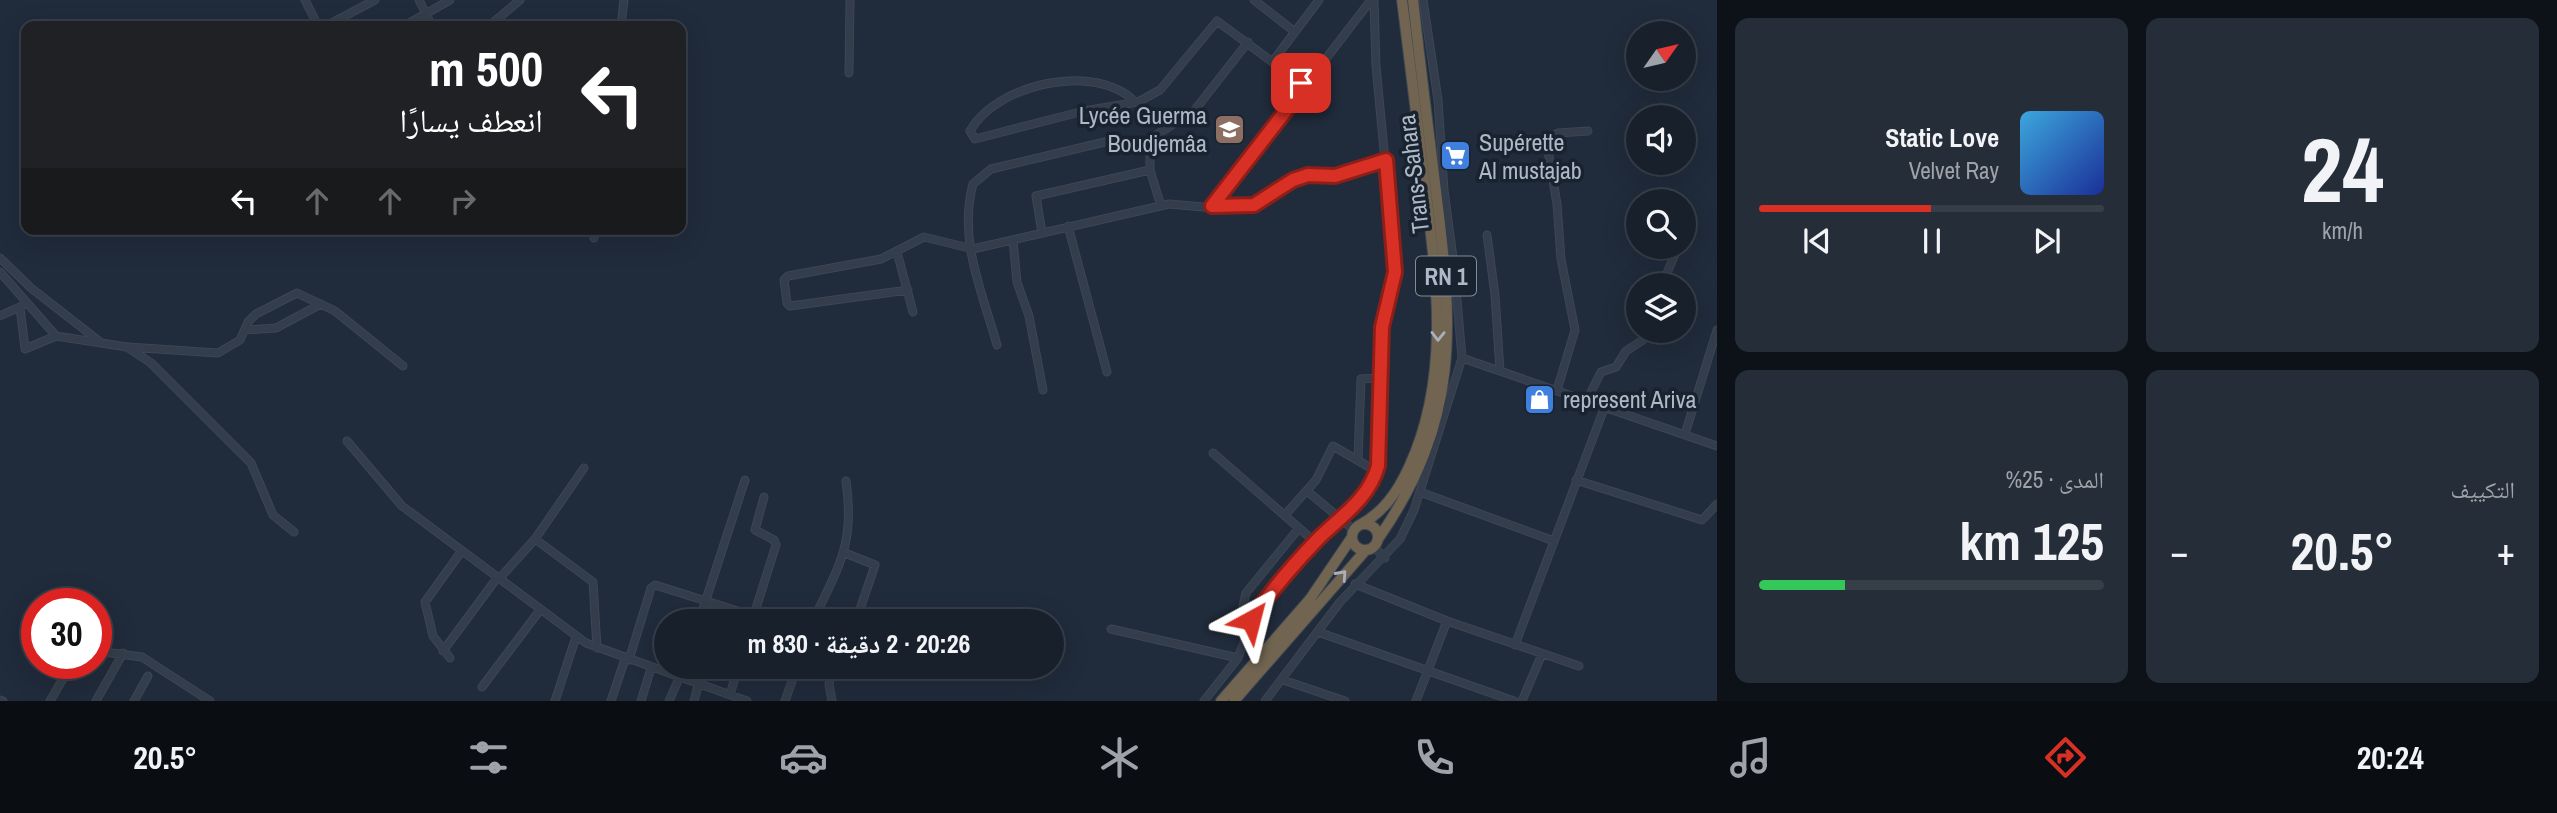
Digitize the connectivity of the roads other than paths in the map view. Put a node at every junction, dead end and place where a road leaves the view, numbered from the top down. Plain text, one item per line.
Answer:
1 (305, 0) edge
2 (375, 0) edge
3 (419, 0) edge
4 (450, 0) edge
5 (520, 0) edge
6 (624, 0) edge
7 (850, 0) edge
8 (1254, 0) edge
9 (1372, 0) edge
10 (1402, 0) edge
11 (1413, 0) edge
12 (1423, 0) edge
13 (1318, 1) edge
14 (426, 14) junction
15 (316, 21) edge
16 (335, 21) edge
17 (413, 21) edge
18 (430, 21) edge
19 (495, 21) edge
20 (622, 21) edge
21 (1295, 32) junction
22 (1248, 42) junction
23 (1273, 61) junction
24 (849, 73) dead end
25 (1305, 86) junction
26 (1135, 103) junction
27 (1588, 131) dead end
28 (1113, 140) dead end
29 (1386, 160) junction
30 (1150, 170) junction
31 (1161, 206) junction
32 (1212, 206) junction
33 (1068, 226) junction
34 (1042, 233) junction
35 (594, 235) edge
36 (1487, 235) dead end
37 (594, 238) dead end
38 (1013, 240) junction
39 (969, 250) junction
40 (897, 253) junction
41 (0, 258) edge
42 (0, 273) edge
43 (908, 290) junction
44 (29, 303) junction
45 (321, 304) junction
46 (19, 307) junction
47 (914, 312) dead end
48 (0, 316) edge
49 (245, 330) junction
50 (1717, 330) edge
51 (56, 337) junction
52 (100, 342) junction
53 (1638, 343) edge
54 (997, 345) dead end
55 (127, 347) junction
56 (1462, 358) junction
57 (403, 366) dead end
58 (1500, 371) junction
59 (1107, 372) dead end
60 (1379, 377) junction
61 (1043, 390) dead end
62 (1557, 390) junction
63 (1587, 400) junction
64 (1605, 406) junction
65 (1685, 435) junction
66 (347, 442) dead end
67 (1717, 446) edge
68 (1213, 453) dead end
69 (1358, 459) junction
70 (584, 468) dead end
71 (1376, 471) junction
72 (745, 480) dead end
73 (1576, 480) junction
74 (846, 481) dead end
75 (1307, 491) junction
76 (1420, 492) junction
77 (764, 497) dead end
78 (1717, 503) edge
79 (1285, 515) junction
80 (1340, 518) junction
81 (1299, 528) junction
82 (1355, 531) junction
83 (294, 532) dead end
84 (535, 539) junction
85 (1554, 541) junction
86 (1315, 542) junction
87 (1372, 546) junction
88 (461, 552) junction
89 (845, 553) junction
90 (1385, 558) junction
91 (498, 579) junction
92 (1355, 584) junction
93 (704, 601) junction
94 (702, 609) edge
95 (727, 609) edge
96 (756, 609) edge
97 (819, 609) edge
98 (860, 609) edge
99 (540, 610) junction
100 (1447, 621) junction
101 (1245, 625) junction
102 (1111, 629) dead end
103 (1318, 632) junction
104 (576, 636) junction
105 (1515, 645) junction
106 (597, 648) junction
107 (443, 651) junction
108 (112, 652) edge
109 (123, 653) junction
110 (1542, 654) junction
111 (450, 658) dead end
112 (1238, 658) junction
113 (627, 660) junction
114 (1579, 666) dead end
115 (651, 668) junction
116 (654, 669) edge
117 (1428, 670) junction
118 (148, 676) dead end
119 (63, 679) edge
120 (679, 679) edge
121 (681, 679) edge
122 (735, 679) edge
123 (793, 679) edge
124 (830, 679) edge
125 (1283, 680) junction
126 (698, 686) junction
127 (482, 687) dead end
128 (730, 695) junction
129 (50, 701) edge
130 (96, 701) edge
131 (134, 701) edge
132 (210, 701) edge
133 (555, 701) edge
134 (611, 701) edge
135 (641, 701) edge
136 (669, 701) edge
137 (694, 701) edge
138 (747, 701) edge
139 (785, 701) edge
140 (832, 701) edge
141 (1204, 701) edge
142 (1221, 701) edge
143 (1234, 701) edge
144 (1265, 701) edge
145 (1345, 701) edge
146 (1416, 701) edge
147 (1514, 701) edge
148 (1522, 701) edge

1 - 15 street
2 - 16 street
3 - 14 street
4 - 14 street
5 - 19 street
6 - 20 street
7 - 24 street
8 - 21 street
9 - 25 street
9 - 29 street
10 -> 82 highway, Trans-Sahara / RN 1
11 - 87 highway, Trans-Sahara / RN 1
12 - 56 street
13 - 21 street
14 - 17 street
14 - 18 street
21 - 23 street
22 - 23 street
22 - 26 street
22 - 30 street
23 - 25 street
25 - 32 street
26 - 26 street
27 - 62 street
28 - 39 street
29 - 32 street
29 - 60 street
30 - 31 street
30 - 34 street
31 - 32 street
31 - 33 street
33 - 34 street
33 - 59 street
34 - 38 street
35 - 37 street
36 - 58 street
38 - 39 street
38 - 61 street
39 - 40 street
39 - 54 street
40 - 43 street
40 - 43 street
41 - 52 street
42 - 44 street
43 - 47 street
44 - 46 street
44 - 51 street
45 - 49 street
45 - 49 street
45 - 57 street
46 - 48 street
46 - 51 street
49 - 55 street
50 - 65 street
51 - 52 street
52 - 55 street
53 - 63 street
55 - 83 street
56 - 58 street
56 - 76 street
58 - 62 street
60 - 69 street
60 - 71 street
62 - 63 street
63 - 64 street
64 - 65 street
64 - 73 street
65 - 67 street
66 - 88 street
68 - 79 street
69 - 71 street
69 - 75 street
70 - 84 street
71 - 80 street
72 - 93 street
73 - 78 street
73 - 85 street
74 - 89 street
75 - 79 street
75 - 80 street
76 - 85 street
76 - 90 street
77 - 96 street
79 - 81 street
80 - 82 street
80 - 86 street
81 - 86 street
81 - 101 street
82 - 87 highway
82 - 87 highway
82 - 142 highway, Trans-Sahara / RN 1
84 - 91 street
84 - 106 street
85 - 105 street
86 - 101 street
87 - 90 street
143 -> 87 highway, Trans-Sahara / RN 1
88 - 91 street
88 - 107 street
89 - 97 street
89 - 98 street
90 - 92 street
91 - 99 street
91 - 107 street
92 - 100 street
92 - 103 street
93 - 94 street
93 - 95 street
93 - 113 street
99 - 104 street
99 - 127 street
100 - 105 street
100 - 117 street
101 - 112 street
102 - 112 street
103 - 117 street
103 - 125 street
104 - 106 street
104 - 133 street
105 - 110 street
106 - 113 street
107 - 111 street
108 - 109 street
109 - 130 street
109 - 132 street
110 - 114 street
110 - 148 street
112 - 141 street
113 - 115 street
113 - 134 street
115 - 116 street
115 - 135 street
117 - 146 street
117 - 147 street
118 - 131 street
119 - 129 street
120 - 136 street
121 - 126 street
122 - 128 street
123 - 139 street
124 - 140 street
125 - 144 street
125 - 145 street
126 - 128 street
126 - 137 street
128 - 138 street

